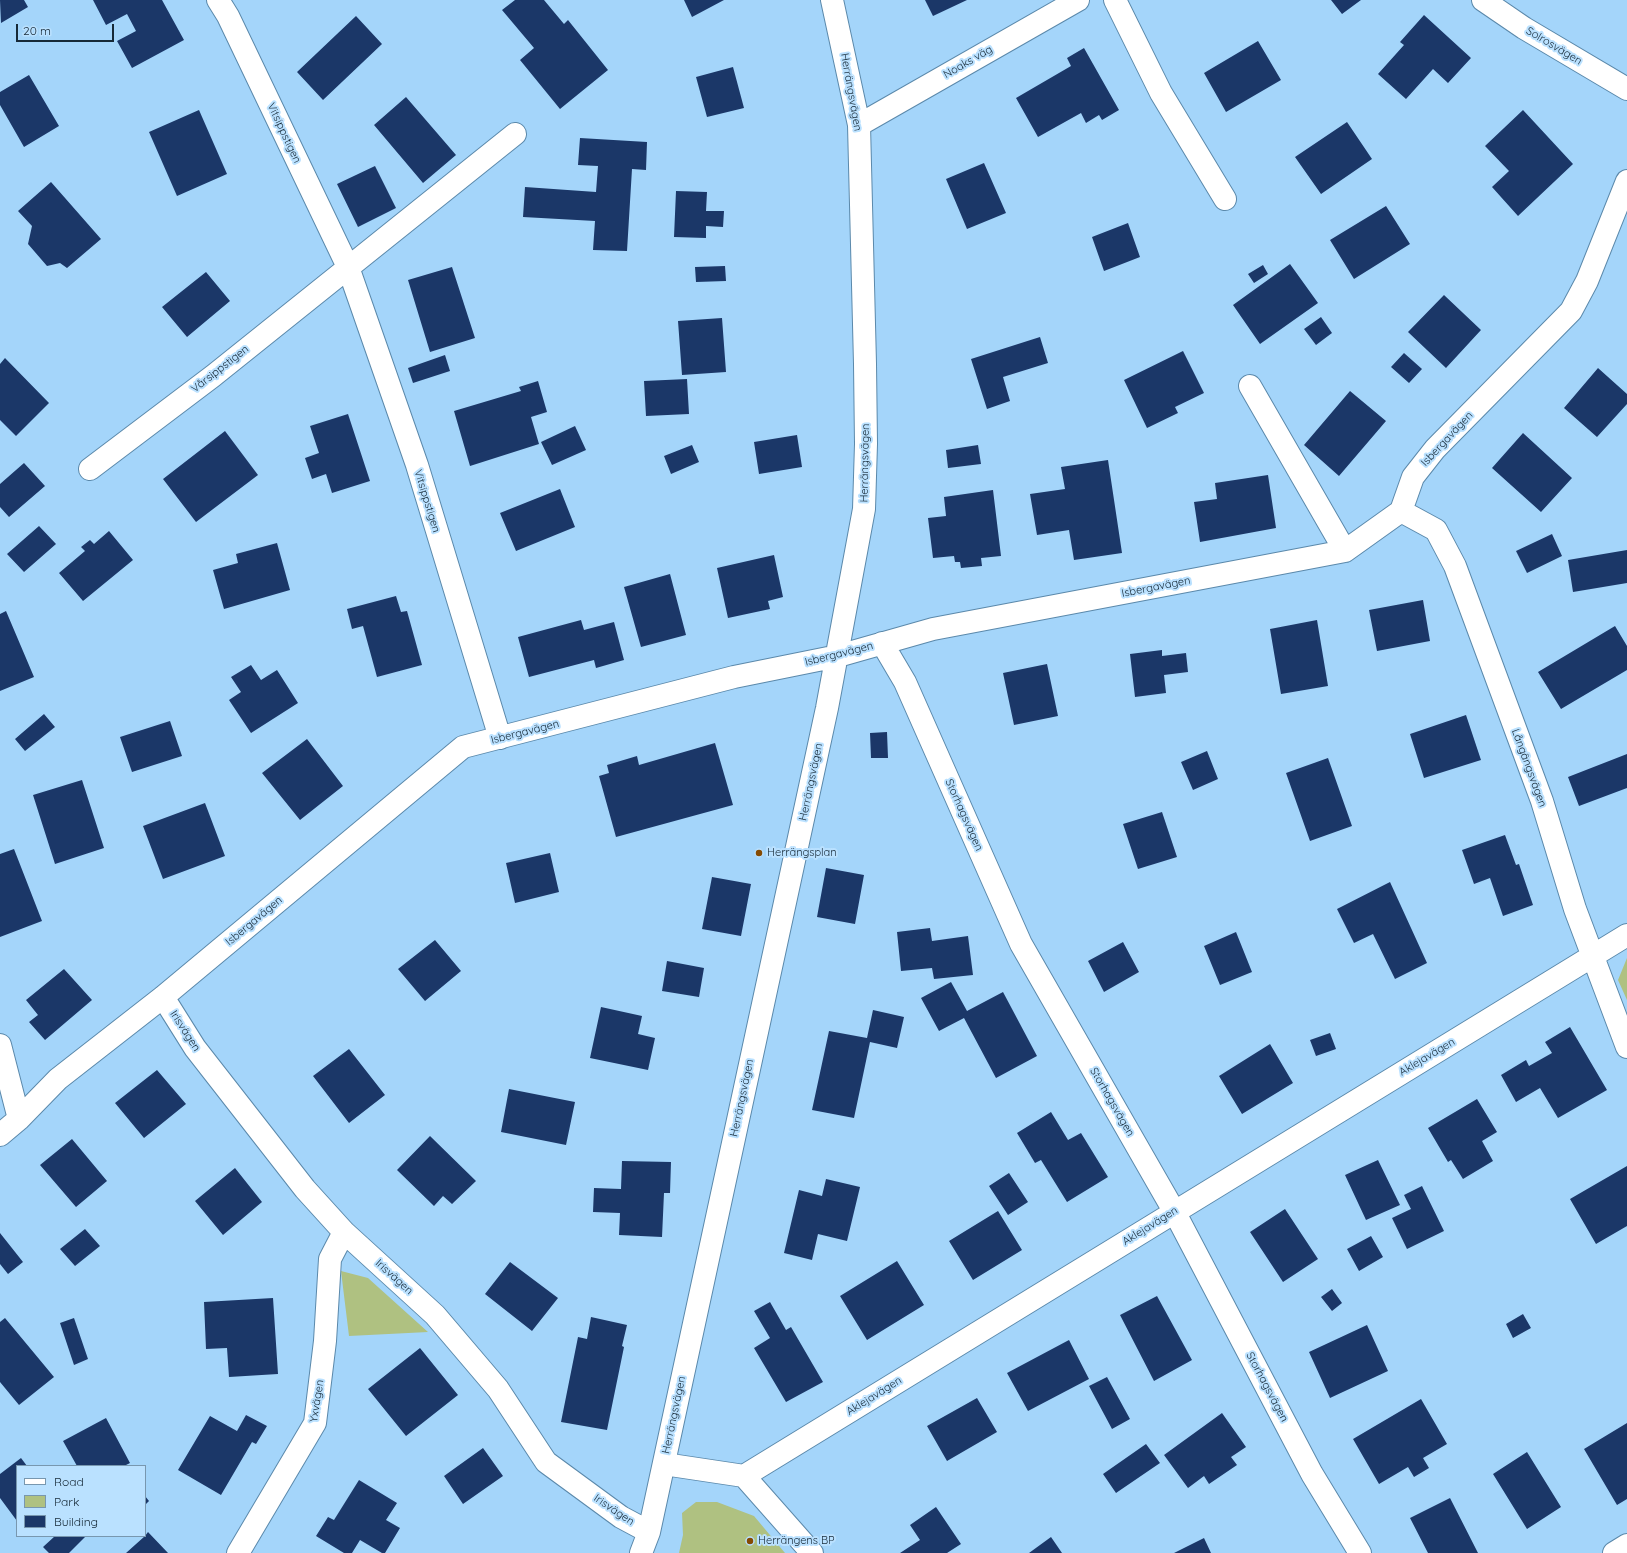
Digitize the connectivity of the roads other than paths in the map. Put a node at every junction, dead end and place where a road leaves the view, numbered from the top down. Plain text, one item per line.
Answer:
1 (218, 0) edge
2 (832, 0) edge
3 (1078, 0) edge
4 (1115, 0) edge
5 (1483, 0) edge
6 (1627, 89) edge
7 (859, 125) junction
8 (515, 134) dead end
9 (1627, 181) edge
10 (1225, 199) dead end
11 (348, 267) junction
12 (1250, 386) dead end
13 (90, 469) dead end
14 (1401, 511) junction
15 (1345, 551) junction
16 (882, 643) junction
17 (838, 656) junction
18 (500, 738) junction
19 (1627, 935) edge
20 (1593, 956) junction
21 (163, 997) junction
22 (0, 1045) edge
23 (1627, 1047) edge
24 (19, 1120) junction
25 (0, 1135) edge
26 (1174, 1211) junction
27 (344, 1232) junction
28 (664, 1464) junction
29 (744, 1476) junction
30 (649, 1532) junction
31 (1627, 1545) edge
32 (238, 1553) edge
33 (641, 1553) edge
34 (812, 1553) edge
35 (1360, 1553) edge
36 (1614, 1553) edge

1 - 11 street, Vitsippstigen
2 - 7 street, Herrängsvägen
3 - 7 street, Noaks väg
4 - 10 street
5 - 6 street, Solrosvägen
7 - 17 street, Herrängsvägen
8 - 11 street
9 - 14 street, Isbergavägen
11 - 13 street, Vårsippstigen
11 - 18 street, Vitsippstigen
12 - 15 street
14 - 15 street, Isbergavägen
14 - 20 street, Långängsvägen
15 - 16 street, Isbergavägen
16 - 17 street, Isbergavägen
16 - 26 street, Storhagsvägen
17 - 18 street, Isbergavägen
17 - 28 street, Herrängsvägen
18 - 21 street, Isbergavägen
19 - 20 street, Aklejavägen
20 - 23 street, Långängsvägen
20 - 26 street, Aklejavägen
21 - 24 street, Isbergavägen
21 - 27 street, Irisvägen
22 - 24 street
24 - 25 street, Isbergavägen
26 - 29 street, Aklejavägen
26 - 35 street, Storhagsvägen
27 - 30 street, Irisvägen
27 - 32 street, Yxvägen
28 - 29 street
28 - 30 street, Herrängsvägen
29 - 34 street
30 - 33 street, Herrängsvägen
31 - 36 street

